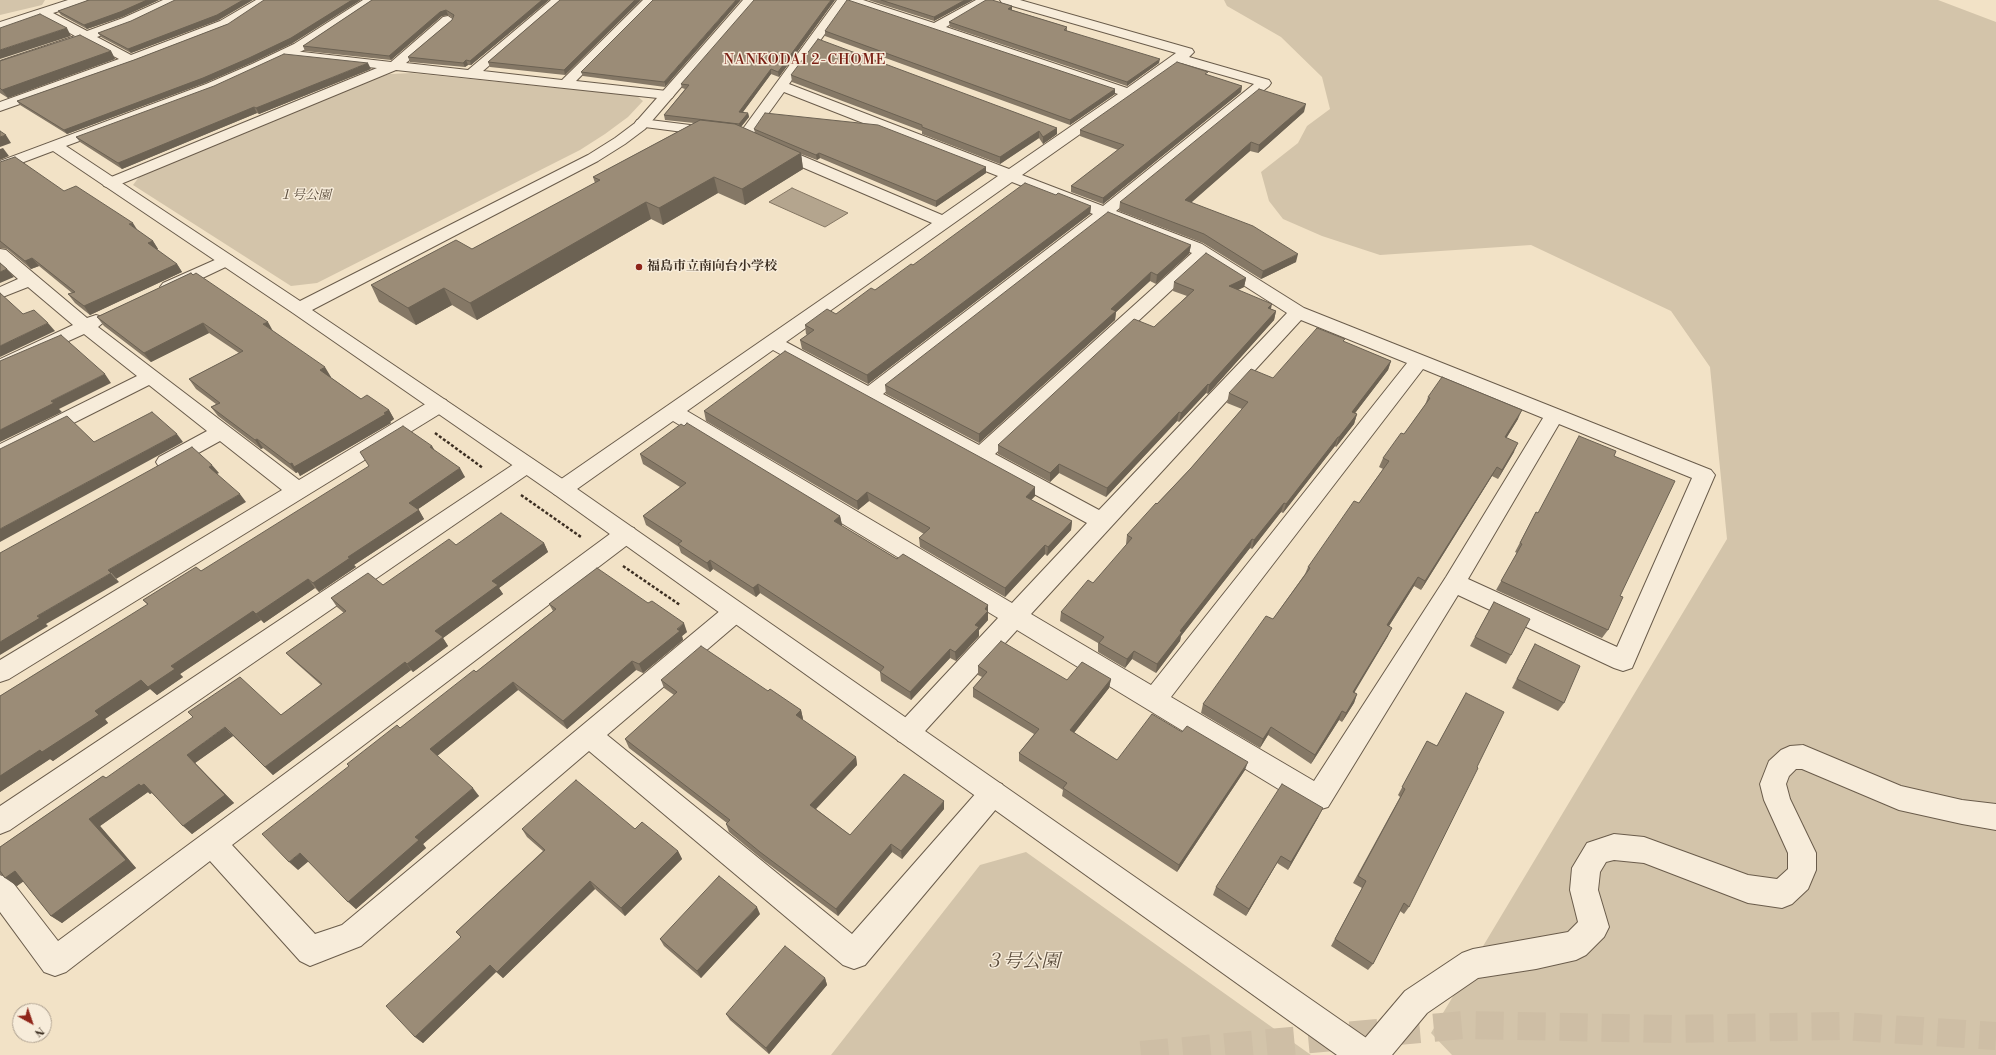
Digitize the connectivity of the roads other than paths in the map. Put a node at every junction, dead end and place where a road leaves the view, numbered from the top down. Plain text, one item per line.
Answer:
1 (81, 0) edge
2 (173, 0) edge
3 (265, 0) edge
4 (372, 0) edge
5 (558, 0) edge
6 (650, 0) edge
7 (750, 0) edge
8 (843, 0) edge
9 (851, 0) edge
10 (986, 0) edge
11 (1006, 0) edge
12 (43, 13) junction
13 (448, 20) edge
14 (0, 26) edge
15 (935, 28) junction
16 (87, 36) junction
17 (815, 39) junction
18 (829, 45) edge
19 (285, 54) junction
20 (1179, 58) junction
21 (130, 60) junction
22 (0, 65) edge
23 (394, 66) junction
24 (473, 73) junction
25 (565, 84) junction
26 (781, 86) junction
27 (1129, 93) junction
28 (668, 95) junction
29 (0, 107) edge
30 (642, 123) junction
31 (745, 135) junction
32 (54, 145) junction
33 (0, 166) edge
34 (1010, 176) junction
35 (110, 183) junction
36 (1104, 212) junction
37 (944, 222) junction
38 (1203, 252) junction
39 (0, 254) edge
40 (226, 260) junction
41 (30, 280) junction
42 (0, 293) edge
43 (156, 293) edge
44 (299, 310) junction
45 (1298, 312) junction
46 (113, 313) edge
47 (85, 326) junction
48 (772, 342) junction
49 (1419, 361) junction
50 (0, 366) edge
51 (150, 377) junction
52 (870, 395) junction
53 (439, 405) junction
54 (673, 412) junction
55 (1554, 416) junction
56 (221, 432) junction
57 (0, 453) edge
58 (981, 455) junction
59 (526, 465) junction
60 (152, 470) edge
61 (562, 489) junction
62 (298, 491) junction
63 (1102, 521) junction
64 (626, 534) junction
65 (1454, 583) junction
66 (735, 612) junction
67 (1015, 616) junction
68 (0, 672) edge
69 (1154, 700) junction
70 (907, 732) junction
71 (588, 735) junction
72 (993, 793) junction
73 (1996, 817) edge
74 (0, 821) edge
75 (212, 843) junction
76 (0, 889) edge
77 (1364, 1055) edge
78 (1371, 1055) edge

1 - 12 street
2 - 16 street
3 - 21 street
4 - 19 street
5 - 24 street
6 - 25 street
7 - 28 street
8 - 17 street
9 - 15 street
10 - 15 street
11 - 20 street
12 - 14 street
12 - 16 street
13 - 23 street
15 - 27 street
16 - 21 street
16 - 22 street
17 - 18 street
17 - 26 street
19 - 23 street
19 - 32 street
20 - 27 street
20 - 36 street
21 - 29 street
23 - 24 street
23 - 35 street
24 - 25 street
25 - 28 street
26 - 31 street
26 - 34 street
27 - 34 street
28 - 30 street
30 - 31 street
30 - 44 street
31 - 37 street
32 - 33 street
32 - 35 street
34 - 36 street
34 - 37 street
35 - 40 street
36 - 38 street
36 - 52 street
37 - 48 street
38 - 45 street
38 - 58 street
39 - 41 street
40 - 43 street
40 - 44 street
41 - 42 street
41 - 47 street
44 - 53 street
45 - 49 street
45 - 63 street
46 - 47 street
47 - 50 street
47 - 51 street
48 - 52 street
48 - 54 street
49 - 55 street
49 - 69 street
51 - 56 street
51 - 57 street
52 - 58 street
53 - 59 street
53 - 62 street
54 - 61 street
54 - 67 street
55 - 65 street
55 - 65 street
56 - 60 street
56 - 62 street
58 - 63 street
59 - 61 street
59 - 74 street
61 - 64 street
62 - 68 street
63 - 67 street
64 - 66 street
64 - 75 street
65 - 69 street
66 - 70 street
66 - 71 street
67 - 69 street
67 - 70 street
70 - 72 street
71 - 72 street
71 - 75 street
72 - 77 street
73 - 78 street
75 - 76 street

